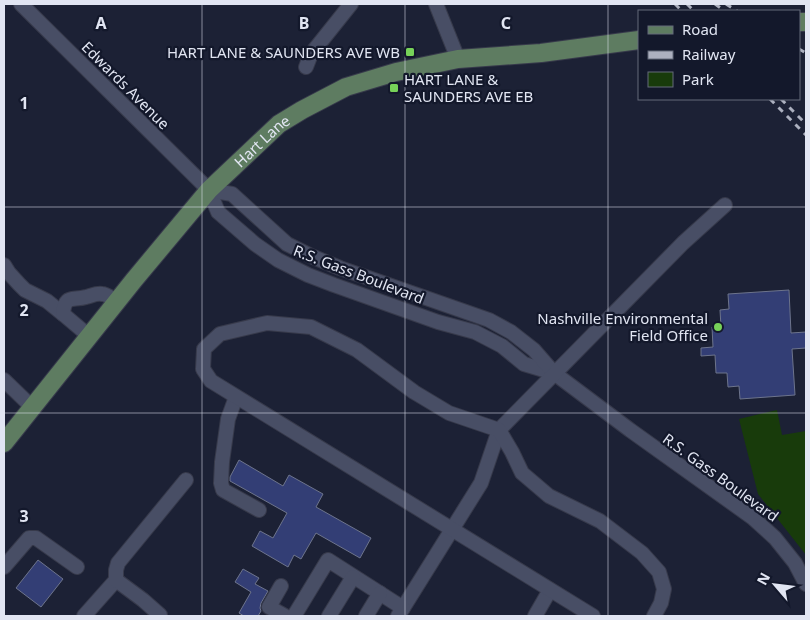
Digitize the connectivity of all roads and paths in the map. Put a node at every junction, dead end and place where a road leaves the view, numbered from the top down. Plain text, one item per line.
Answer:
1 (21, 4) edge
2 (351, 4) edge
3 (436, 4) edge
4 (636, 41) edge
5 (458, 58) junction
6 (306, 67) dead end
7 (209, 190) junction
8 (725, 205) dead end
9 (4, 265) edge
10 (116, 302) junction
11 (63, 314) junction
12 (89, 336) junction
13 (554, 373) junction
14 (4, 380) edge
15 (236, 397) junction
16 (32, 407) junction
17 (500, 430) junction
18 (4, 443) edge
19 (186, 480) dead end
20 (259, 510) dead end
21 (453, 529) junction
22 (77, 567) dead end
23 (4, 568) edge
24 (353, 576) junction
25 (116, 580) junction
26 (806, 584) edge
27 (281, 586) dead end
28 (550, 590) junction
29 (380, 593) junction
30 (400, 612) edge
31 (84, 616) edge
32 (160, 616) edge
33 (285, 616) edge
34 (294, 616) edge
35 (330, 616) edge
36 (366, 616) edge
37 (535, 616) edge
38 (593, 616) edge
39 (654, 616) edge

1 - 7 street, Edwards Avenue
2 - 6 street
3 - 5 street
4 - 5 main road, Hart Lane
5 - 7 main road, Hart Lane
7 - 10 main road, Hart Lane
7 - 13 street, R.S. Gass Boulevard
7 - 13 street, R.S. Gass Boulevard
8 - 13 street
9 - 11 street
10 - 11 street
10 - 12 main road, Hart Lane
11 - 12 street
12 - 16 main road, Hart Lane
13 - 17 street
13 - 26 street, R.S. Gass Boulevard
14 - 16 street
15 - 17 street
15 - 20 street
15 - 21 street
16 - 18 main road, Hart Lane
17 - 21 street
17 - 39 street
19 - 25 street
21 - 28 street
21 - 30 street
22 - 23 street
24 - 29 street
24 - 34 street
24 - 35 street
25 - 31 street
25 - 32 street
27 - 33 street
28 - 37 street
28 - 38 street
29 - 30 street
29 - 36 street

